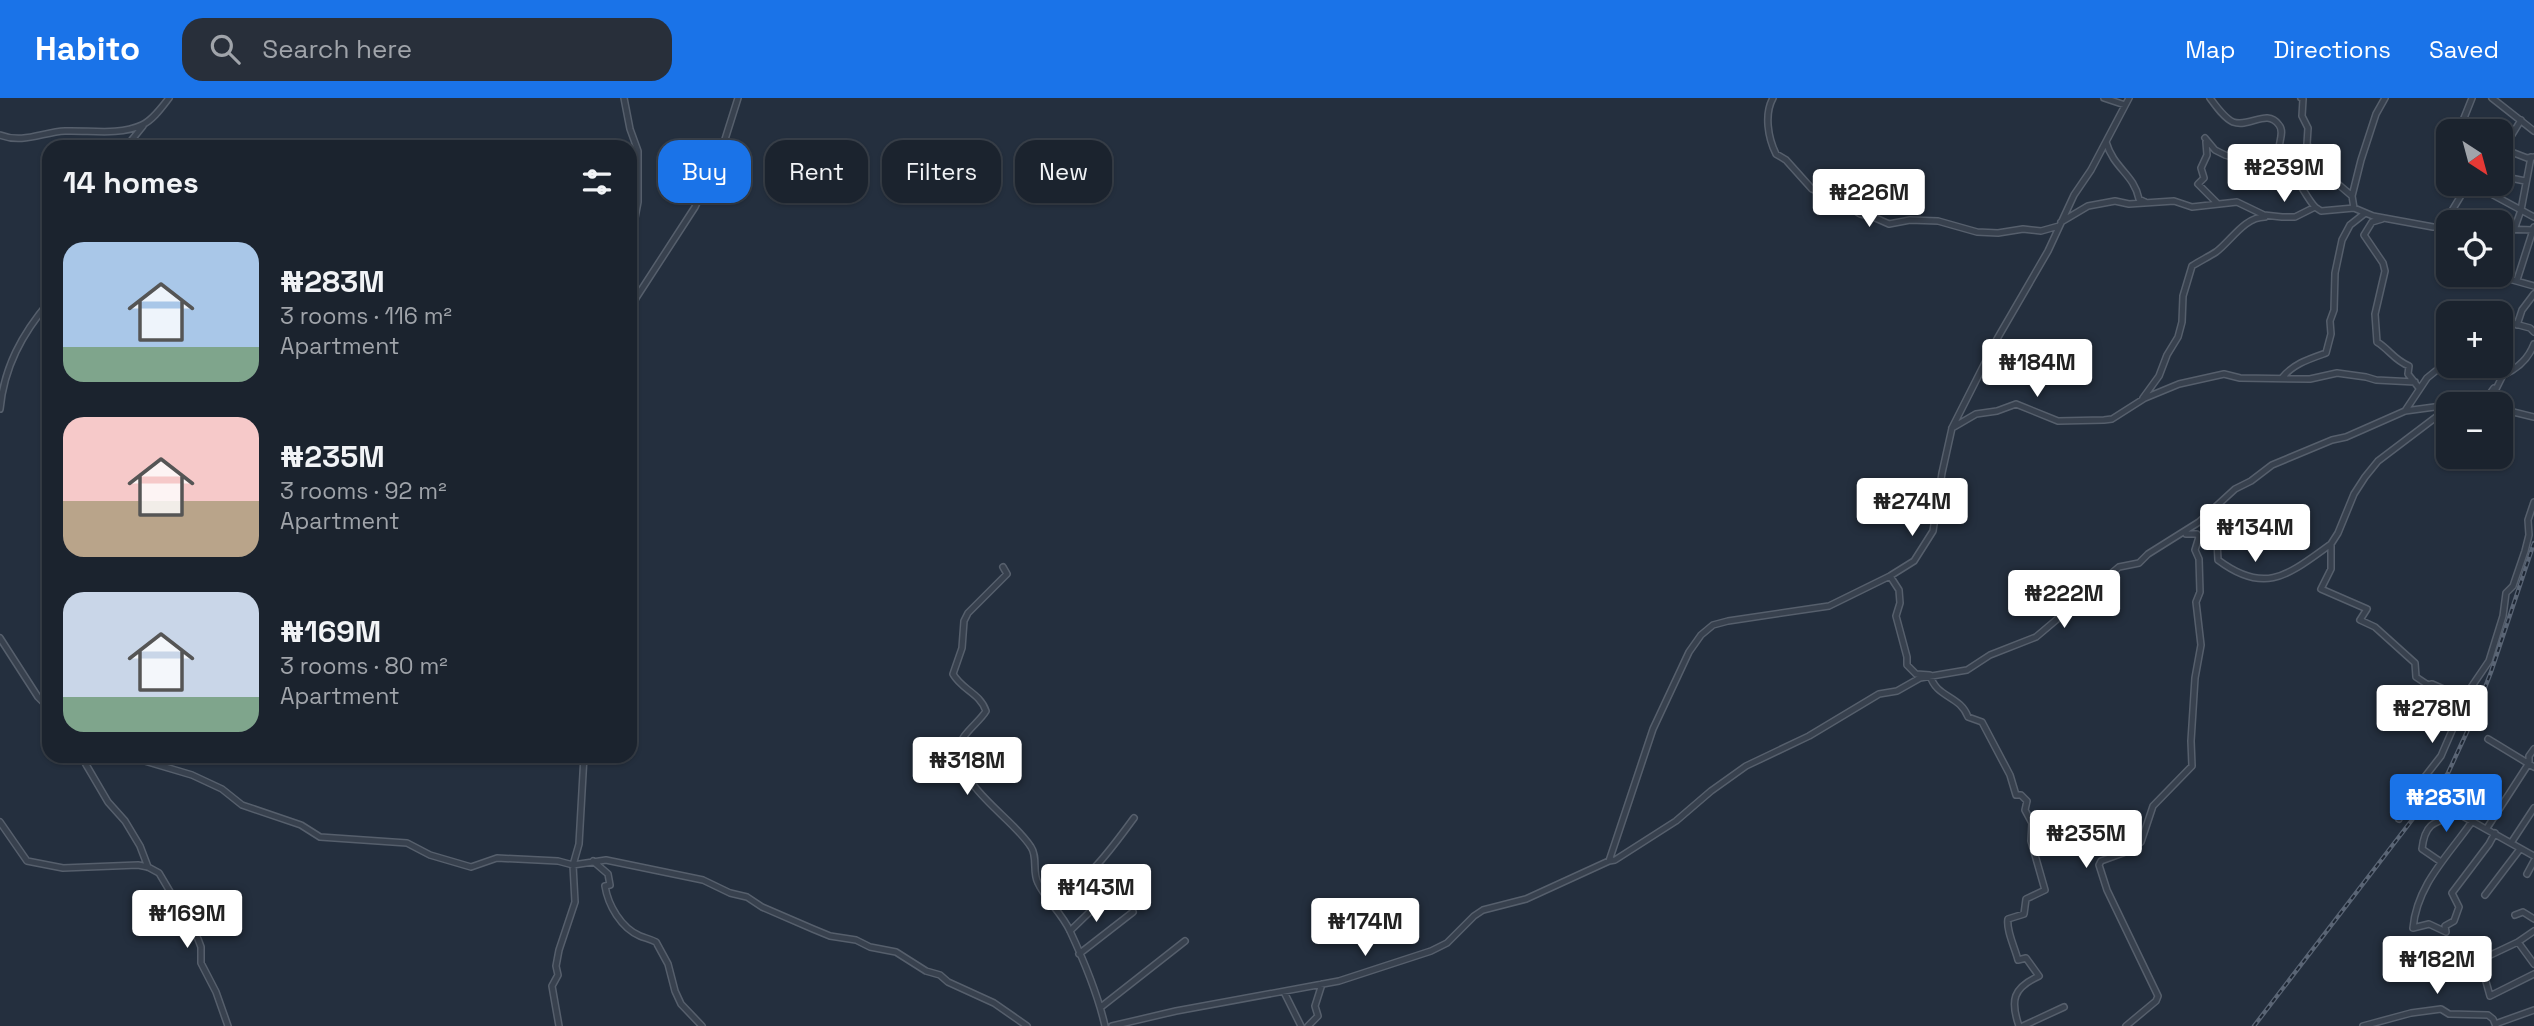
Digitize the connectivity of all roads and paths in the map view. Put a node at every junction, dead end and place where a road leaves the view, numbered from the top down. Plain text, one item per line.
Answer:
1 (169, 98) edge
2 (624, 98) edge
3 (738, 98) edge
4 (1773, 98) edge
5 (2105, 98) edge
6 (2129, 98) edge
7 (2210, 98) edge
8 (2301, 98) edge
9 (2385, 98) edge
10 (2472, 98) edge
11 (2492, 98) edge
12 (2125, 105) junction
13 (2464, 119) edge
14 (2521, 120) junction
15 (145, 124) junction
16 (2534, 131) edge
17 (2513, 133) edge
18 (0, 135) edge
19 (132, 140) edge
20 (634, 140) edge
21 (2106, 141) junction
22 (637, 148) edge
23 (2513, 153) edge
24 (2533, 157) edge
25 (2513, 178) edge
26 (2296, 179) junction
27 (2525, 181) junction
28 (2352, 196) junction
29 (2495, 196) edge
30 (2148, 203) junction
31 (2217, 203) junction
32 (2315, 207) junction
33 (2354, 208) junction
34 (637, 209) edge
35 (2521, 210) junction
36 (2364, 214) junction
37 (2282, 217) junction
38 (2534, 217) edge
39 (2386, 218) junction
40 (2513, 221) edge
41 (2060, 224) junction
42 (2436, 226) edge
43 (2534, 229) edge
44 (2513, 230) edge
45 (2513, 279) edge
46 (2517, 280) junction
47 (2534, 286) edge
48 (2534, 293) edge
49 (637, 296) edge
50 (42, 311) edge
51 (2513, 324) edge
52 (2517, 325) junction
53 (2534, 332) edge
54 (2534, 344) edge
55 (2436, 370) edge
56 (2282, 378) junction
57 (2417, 385) junction
58 (2491, 392) edge
59 (2140, 402) junction
60 (2436, 407) edge
61 (0, 409) edge
62 (2405, 411) junction
63 (2513, 412) edge
64 (2436, 417) edge
65 (2534, 417) edge
66 (1952, 428) junction
67 (2534, 502) edge
68 (2203, 519) junction
69 (2198, 535) junction
70 (2180, 536) junction
71 (2331, 544) junction
72 (1003, 567) dead end
73 (1890, 576) junction
74 (0, 638) edge
75 (1930, 676) junction
76 (2466, 699) junction
77 (42, 701) edge
78 (2488, 739) dead end
79 (2534, 749) edge
80 (85, 763) edge
81 (152, 763) edge
82 (584, 763) edge
83 (2532, 765) edge
84 (2534, 808) edge
85 (1134, 818) dead end
86 (2399, 820) dead end
87 (2473, 820) junction
88 (0, 822) edge
89 (2487, 828) junction
90 (2495, 833) junction
91 (2511, 843) junction
92 (2520, 849) junction
93 (2534, 858) edge
94 (1609, 860) junction
95 (593, 861) junction
96 (2441, 862) junction
97 (573, 865) junction
98 (148, 866) junction
99 (2527, 874) dead end
100 (2485, 895) dead end
101 (1104, 898) dead end
102 (1054, 904) junction
103 (1133, 912) dead end
104 (2515, 915) dead end
105 (2534, 919) edge
106 (1070, 931) junction
107 (2534, 931) edge
108 (1185, 942) dead end
109 (2518, 942) junction
110 (1079, 954) junction
111 (2534, 964) edge
112 (2534, 974) edge
113 (1322, 984) junction
114 (1284, 992) junction
115 (1101, 1007) junction
116 (2063, 1007) dead end
117 (2534, 1010) edge
118 (2496, 1025) edge
119 (228, 1026) edge
120 (559, 1026) edge
121 (702, 1026) edge
122 (1027, 1026) edge
123 (1105, 1026) edge
124 (1112, 1026) edge
125 (1301, 1026) edge
126 (1308, 1026) edge
127 (2021, 1026) edge
128 (2126, 1026) edge
129 (2363, 1026) edge

1 - 15 street
2 - 20 street
3 - 49 street
4 - 41 street
5 - 12 street
6 - 12 street
7 - 26 street
8 - 28 street
9 - 28 street
10 - 13 street
11 - 14 street
12 - 21 street
14 - 16 street
14 - 17 street
15 - 18 street
15 - 19 street
21 - 30 street
21 - 41 street
22 - 34 street
23 - 24 street
24 - 27 street
25 - 27 street
26 - 31 street
26 - 32 street
27 - 35 street
28 - 33 street
29 - 35 street
30 - 31 street
30 - 41 street
31 - 37 street
32 - 33 street
32 - 37 street
33 - 36 street
35 - 38 street
35 - 40 street
36 - 39 street
36 - 56 street
37 - 59 street
39 - 42 street
39 - 57 street
41 - 66 street
43 - 44 street
43 - 46 street
45 - 46 street
46 - 47 street
48 - 52 street
50 - 61 street
51 - 52 street
52 - 53 street
54 - 58 street
55 - 57 street
56 - 57 street
56 - 59 street
57 - 62 street
59 - 66 street
60 - 62 street
62 - 68 street
63 - 65 street
64 - 71 street
66 - 73 street
67 - 76 street
68 - 69 street
68 - 70 street
69 - 70 street
69 - 71 street
69 - 128 street
70 - 75 street
71 - 76 street
72 - 102 street
73 - 75 street
73 - 94 street
74 - 77 street
75 - 94 street
75 - 127 street
76 - 86 street
78 - 83 street
79 - 83 street
80 - 98 street
81 - 97 street
82 - 97 street
83 - 89 street
84 - 91 street
85 - 102 street
87 - 89 street
87 - 96 street
87 - 96 street
88 - 98 street
89 - 90 street
90 - 91 street
90 - 96 street
91 - 92 street
92 - 93 street
92 - 100 street
93 - 99 street
94 - 113 street
95 - 97 street
95 - 121 street
95 - 122 street
97 - 120 street
98 - 119 street
101 - 106 street
102 - 106 street
103 - 110 street
104 - 105 street
106 - 110 street
107 - 109 street
108 - 115 street
109 - 111 street
109 - 112 street
110 - 115 street
113 - 114 street
113 - 126 street
114 - 124 street
114 - 125 street
115 - 123 street
116 - 127 street
117 - 118 street
118 - 129 street

